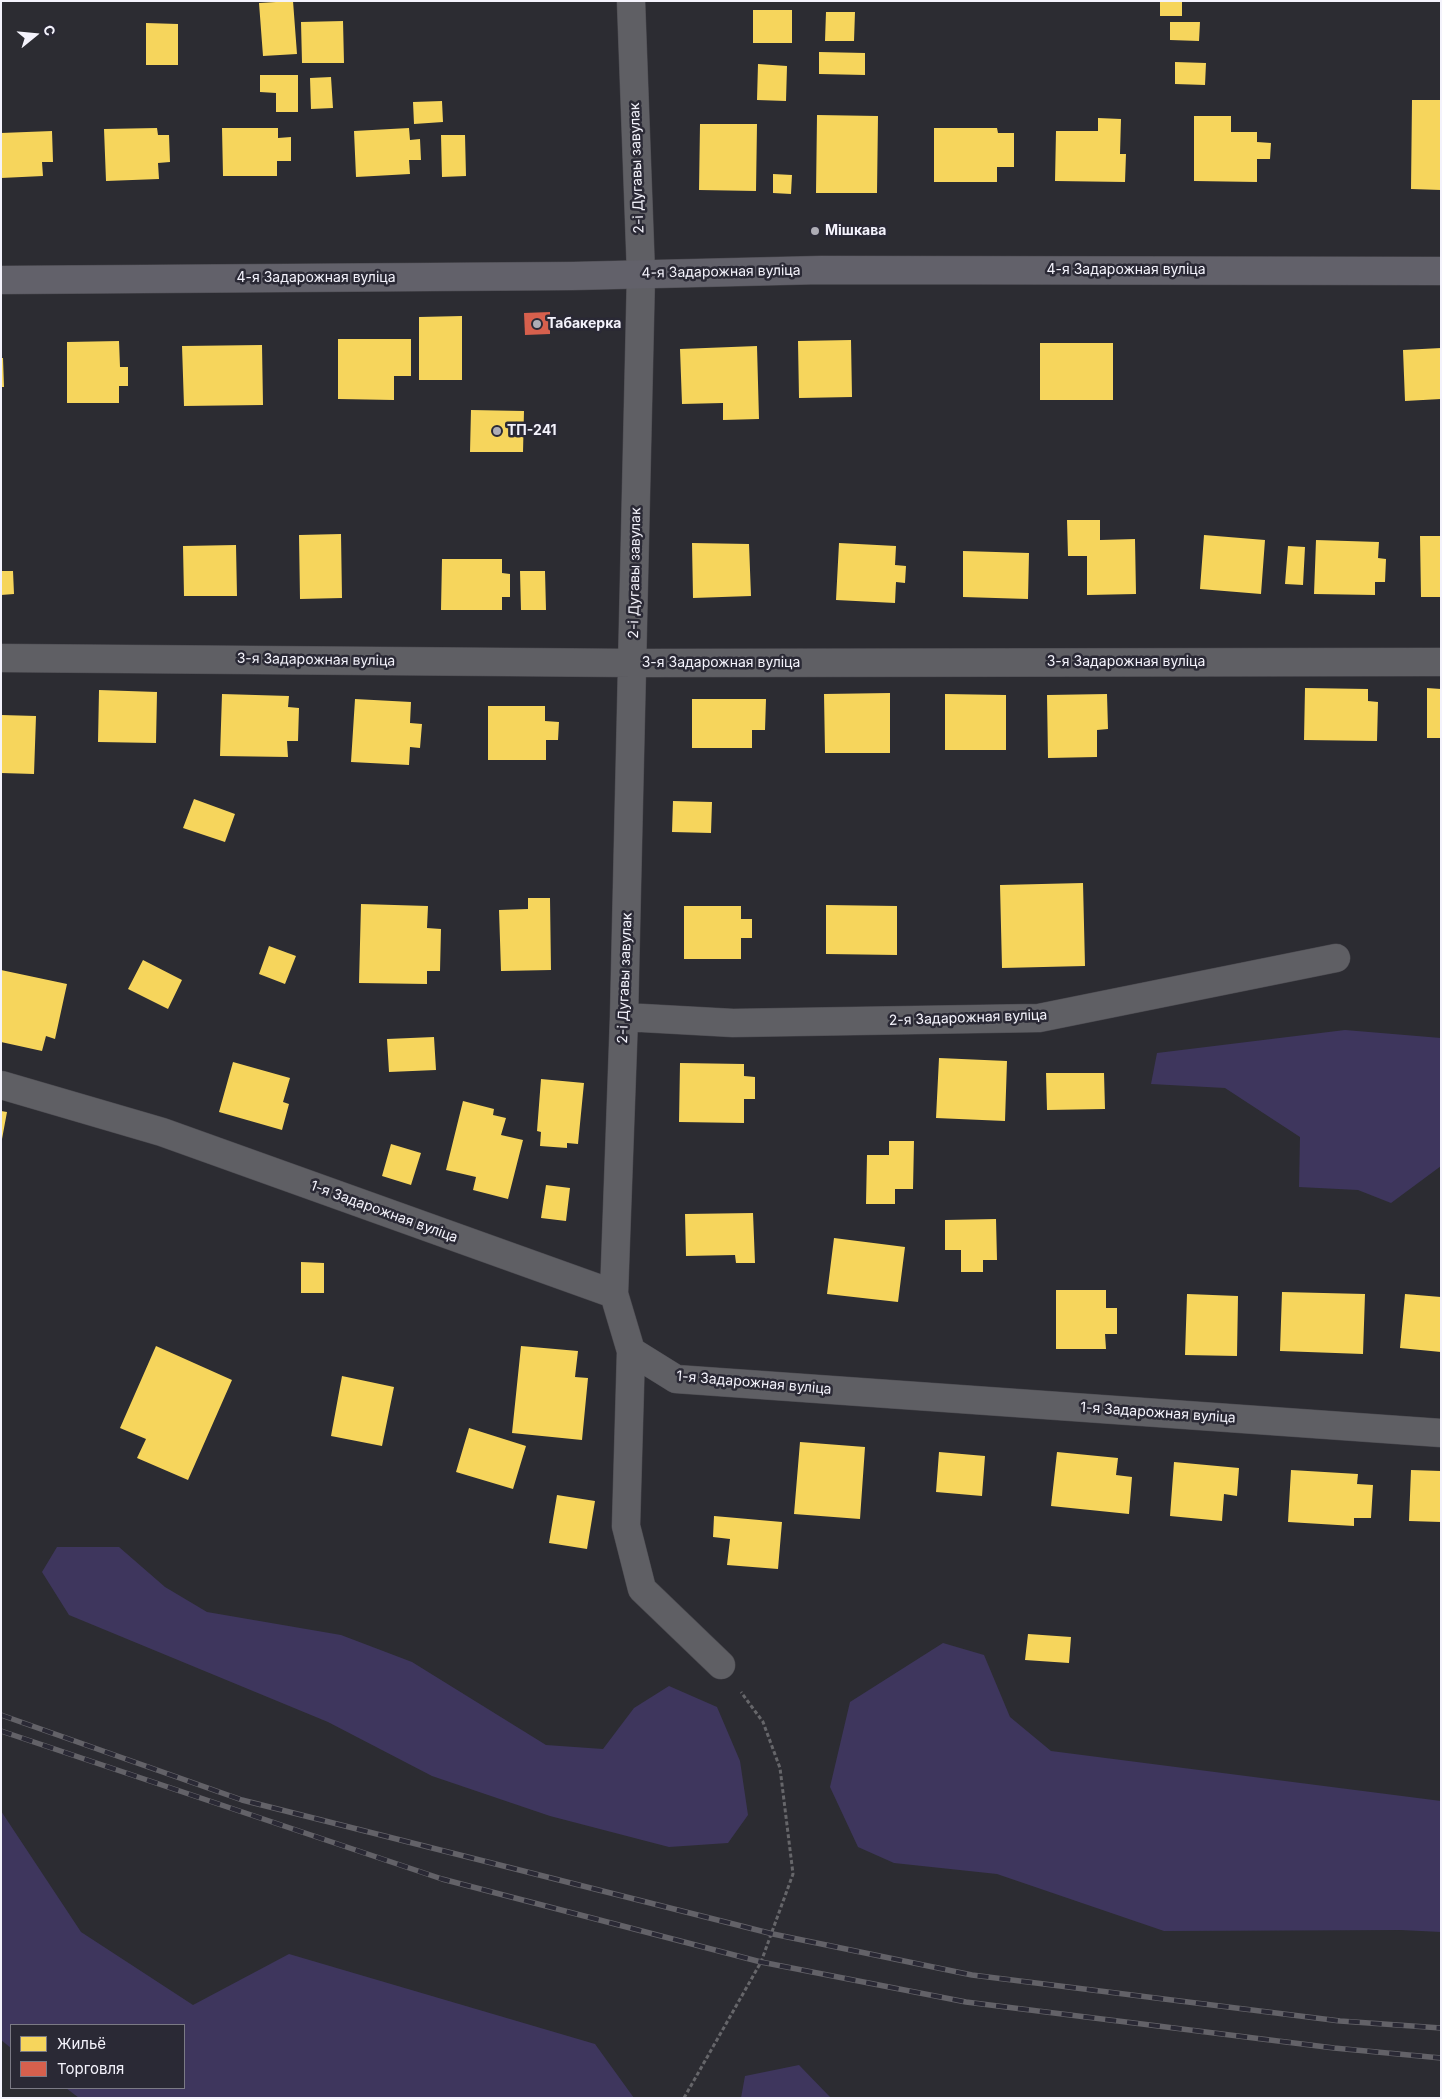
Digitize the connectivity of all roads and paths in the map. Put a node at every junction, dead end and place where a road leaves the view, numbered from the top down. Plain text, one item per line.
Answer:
1 (632, 1) edge
2 (1441, 271) edge
3 (641, 274) junction
4 (1, 280) edge
5 (1, 658) edge
6 (1441, 662) edge
7 (633, 663) junction
8 (1336, 958) dead end
9 (624, 1017) junction
10 (1, 1085) edge
11 (614, 1294) junction
12 (631, 1351) junction
13 (1441, 1432) edge
14 (721, 1665) joint
15 (684, 2098) edge

1 - 3 street, 2-і Дугавы завулак
2 - 3 main road, 4-я Задарожная вуліца
3 - 4 main road, 4-я Задарожная вуліца
3 - 7 street, 2-і Дугавы завулак
5 - 7 street, 3-я Задарожная вуліца
6 - 7 street, 3-я Задарожная вуліца
7 - 9 street, 2-і Дугавы завулак
8 - 9 street, 2-я Задарожная вуліца
9 - 11 street, 2-і Дугавы завулак
10 - 11 street, 1-я Задарожная вуліца
11 - 12 street
12 - 13 street, 1-я Задарожная вуліца
12 - 14 street
14 - 15 path

